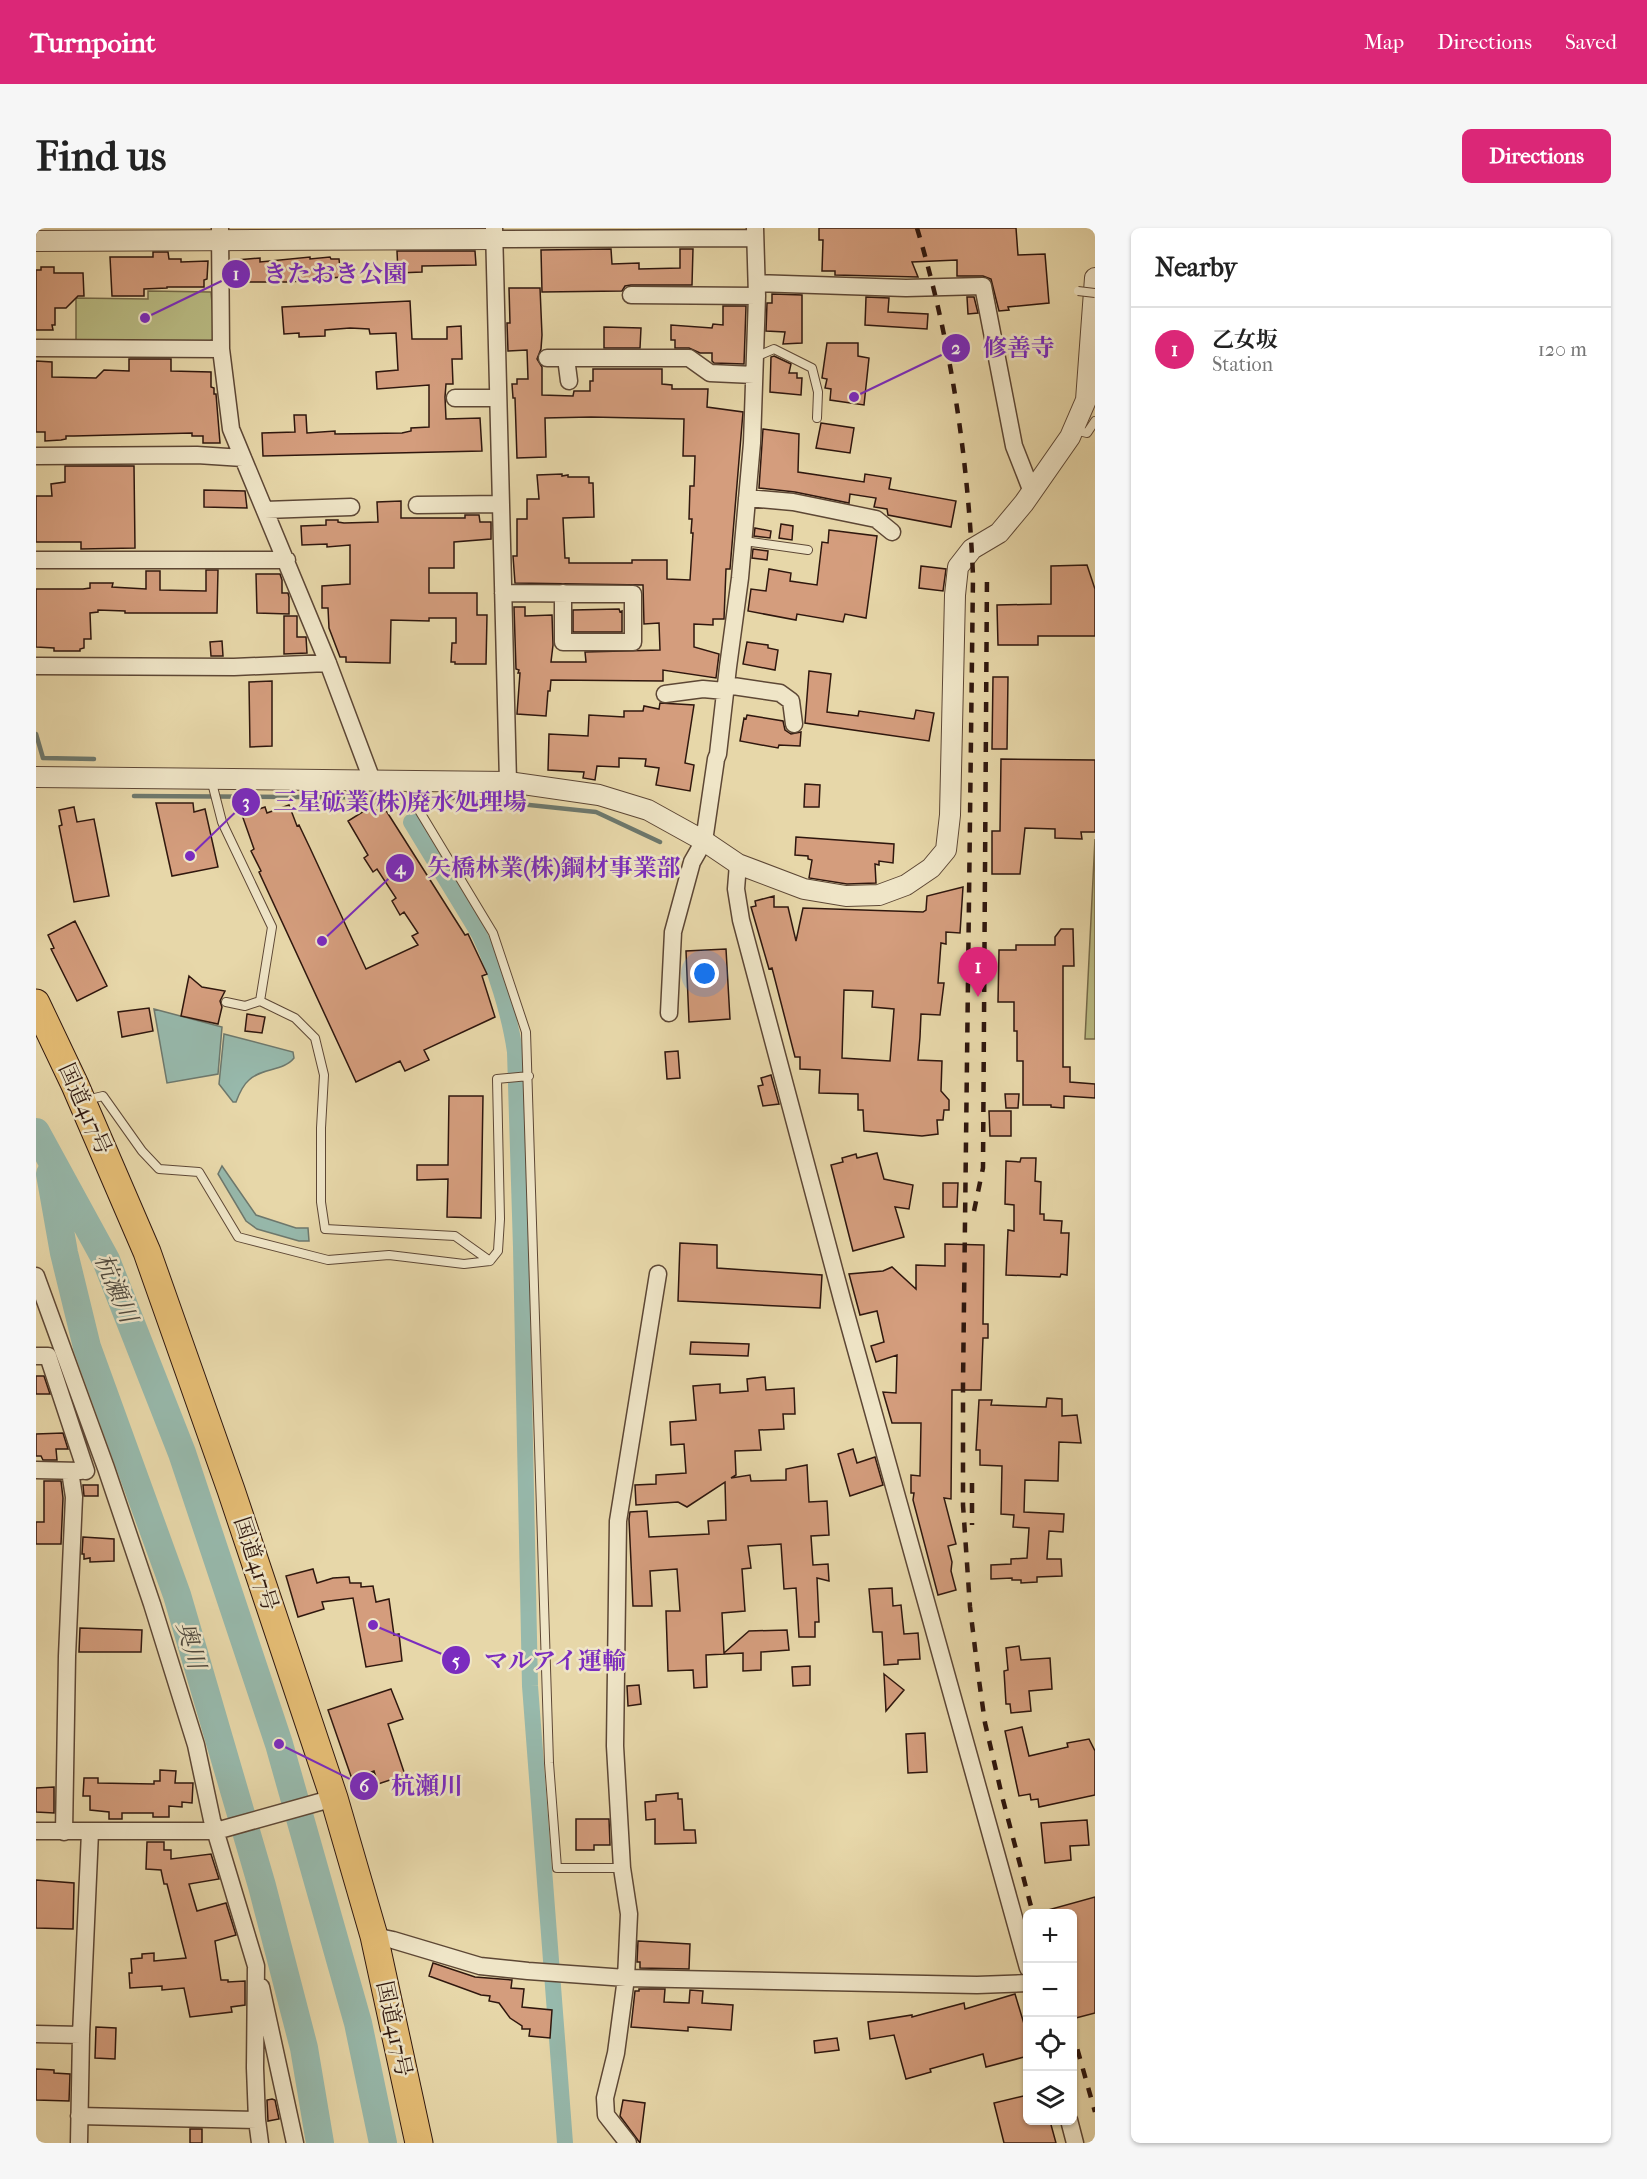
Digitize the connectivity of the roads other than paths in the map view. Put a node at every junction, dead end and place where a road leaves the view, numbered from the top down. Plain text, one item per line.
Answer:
1 (495, 233) edge
2 (755, 233) edge
3 (82, 234) edge
4 (221, 234) edge
5 (360, 234) edge
6 (36, 241) edge
7 (1095, 278) edge
8 (757, 289) junction
9 (1078, 291) dead end
10 (1095, 293) edge
11 (630, 295) dead end
12 (36, 348) edge
13 (221, 349) junction
14 (547, 358) dead end
15 (566, 358) junction
16 (755, 358) junction
17 (754, 375) junction
18 (569, 381) dead end
19 (455, 398) dead end
20 (498, 398) junction
21 (817, 418) dead end
22 (1095, 420) edge
23 (1073, 430) junction
24 (36, 456) edge
25 (243, 458) junction
26 (1032, 492) junction
27 (747, 498) junction
28 (501, 504) junction
29 (417, 505) dead end
30 (351, 507) dead end
31 (266, 510) junction
32 (892, 532) dead end
33 (744, 541) junction
34 (808, 550) dead end
35 (36, 560) edge
36 (287, 560) junction
37 (503, 593) junction
38 (562, 593) junction
39 (328, 663) junction
40 (36, 666) edge
41 (726, 688) junction
42 (665, 694) dead end
43 (794, 724) dead end
44 (36, 777) edge
45 (372, 780) junction
46 (508, 782) junction
47 (212, 784) junction
48 (410, 786) junction
49 (704, 841) junction
50 (738, 864) junction
51 (260, 1001) junction
52 (226, 1002) dead end
53 (36, 1003) edge
54 (669, 1013) dead end
55 (529, 1076) junction
56 (82, 1101) junction
57 (490, 1261) junction
58 (658, 1274) dead end
59 (36, 1276) edge
60 (36, 1356) edge
61 (106, 1468) junction
62 (36, 1470) edge
63 (78, 1471) junction
64 (327, 1800) junction
65 (36, 1831) edge
66 (216, 1831) junction
67 (64, 1832) junction
68 (90, 1832) junction
69 (622, 1868) junction
70 (374, 1936) junction
71 (1027, 1963) edge
72 (256, 1966) junction
73 (626, 1978) junction
74 (1023, 1983) edge
75 (36, 2034) edge
76 (81, 2035) junction
77 (80, 2116) junction
78 (257, 2120) junction
79 (1070, 2125) edge
80 (79, 2143) edge
81 (260, 2143) edge
82 (295, 2143) edge
83 (419, 2143) edge
84 (628, 2143) edge
85 (1076, 2143) edge

1 - 2 street
1 - 5 street
1 - 20 street
2 - 8 street
3 - 4 street
3 - 6 street
4 - 5 street
4 - 13 street
7 - 23 street
8 - 11 street
8 - 16 street
8 - 26 street
9 - 10 lane, bridge
12 - 13 street
13 - 25 street
14 - 15 street
15 - 17 street
15 - 18 street
16 - 17 street
16 - 21 lane
17 - 27 street
19 - 20 street
20 - 28 street
22 - 23 lane
23 - 26 street
24 - 25 street
25 - 31 street
26 - 50 street
27 - 32 street
27 - 33 street
28 - 29 street
28 - 37 street
30 - 31 street
31 - 36 street
33 - 34 lane
33 - 41 street
35 - 36 street
36 - 39 street
37 - 38 street
37 - 46 street
38 - 38 street
39 - 40 street
39 - 45 street
41 - 42 street
41 - 43 street
41 - 49 street
44 - 47 street
45 - 47 street
45 - 48 street
46 - 48 street
46 - 49 street
47 - 51 lane
48 - 55 lane
49 - 50 street
49 - 54 street
50 - 71 street
51 - 52 lane
51 - 57 lane
53 - 56 highway, 国道417号
55 - 57 lane
55 - 69 lane
56 - 57 lane
56 - 64 highway, 国道417号
58 - 69 street
59 - 61 street
60 - 63 street
61 - 63 street
61 - 66 street
62 - 63 street
63 - 67 street
64 - 66 street
64 - 70 highway, 国道417号
65 - 67 street
66 - 68 street
66 - 72 street
67 - 68 street
68 - 76 street
69 - 73 street
70 - 73 street
70 - 83 highway, 国道417号
72 - 78 street
72 - 82 street
73 - 74 street
73 - 84 street
75 - 76 street
76 - 77 street
77 - 78 street
77 - 80 street
78 - 81 street
79 - 85 street

